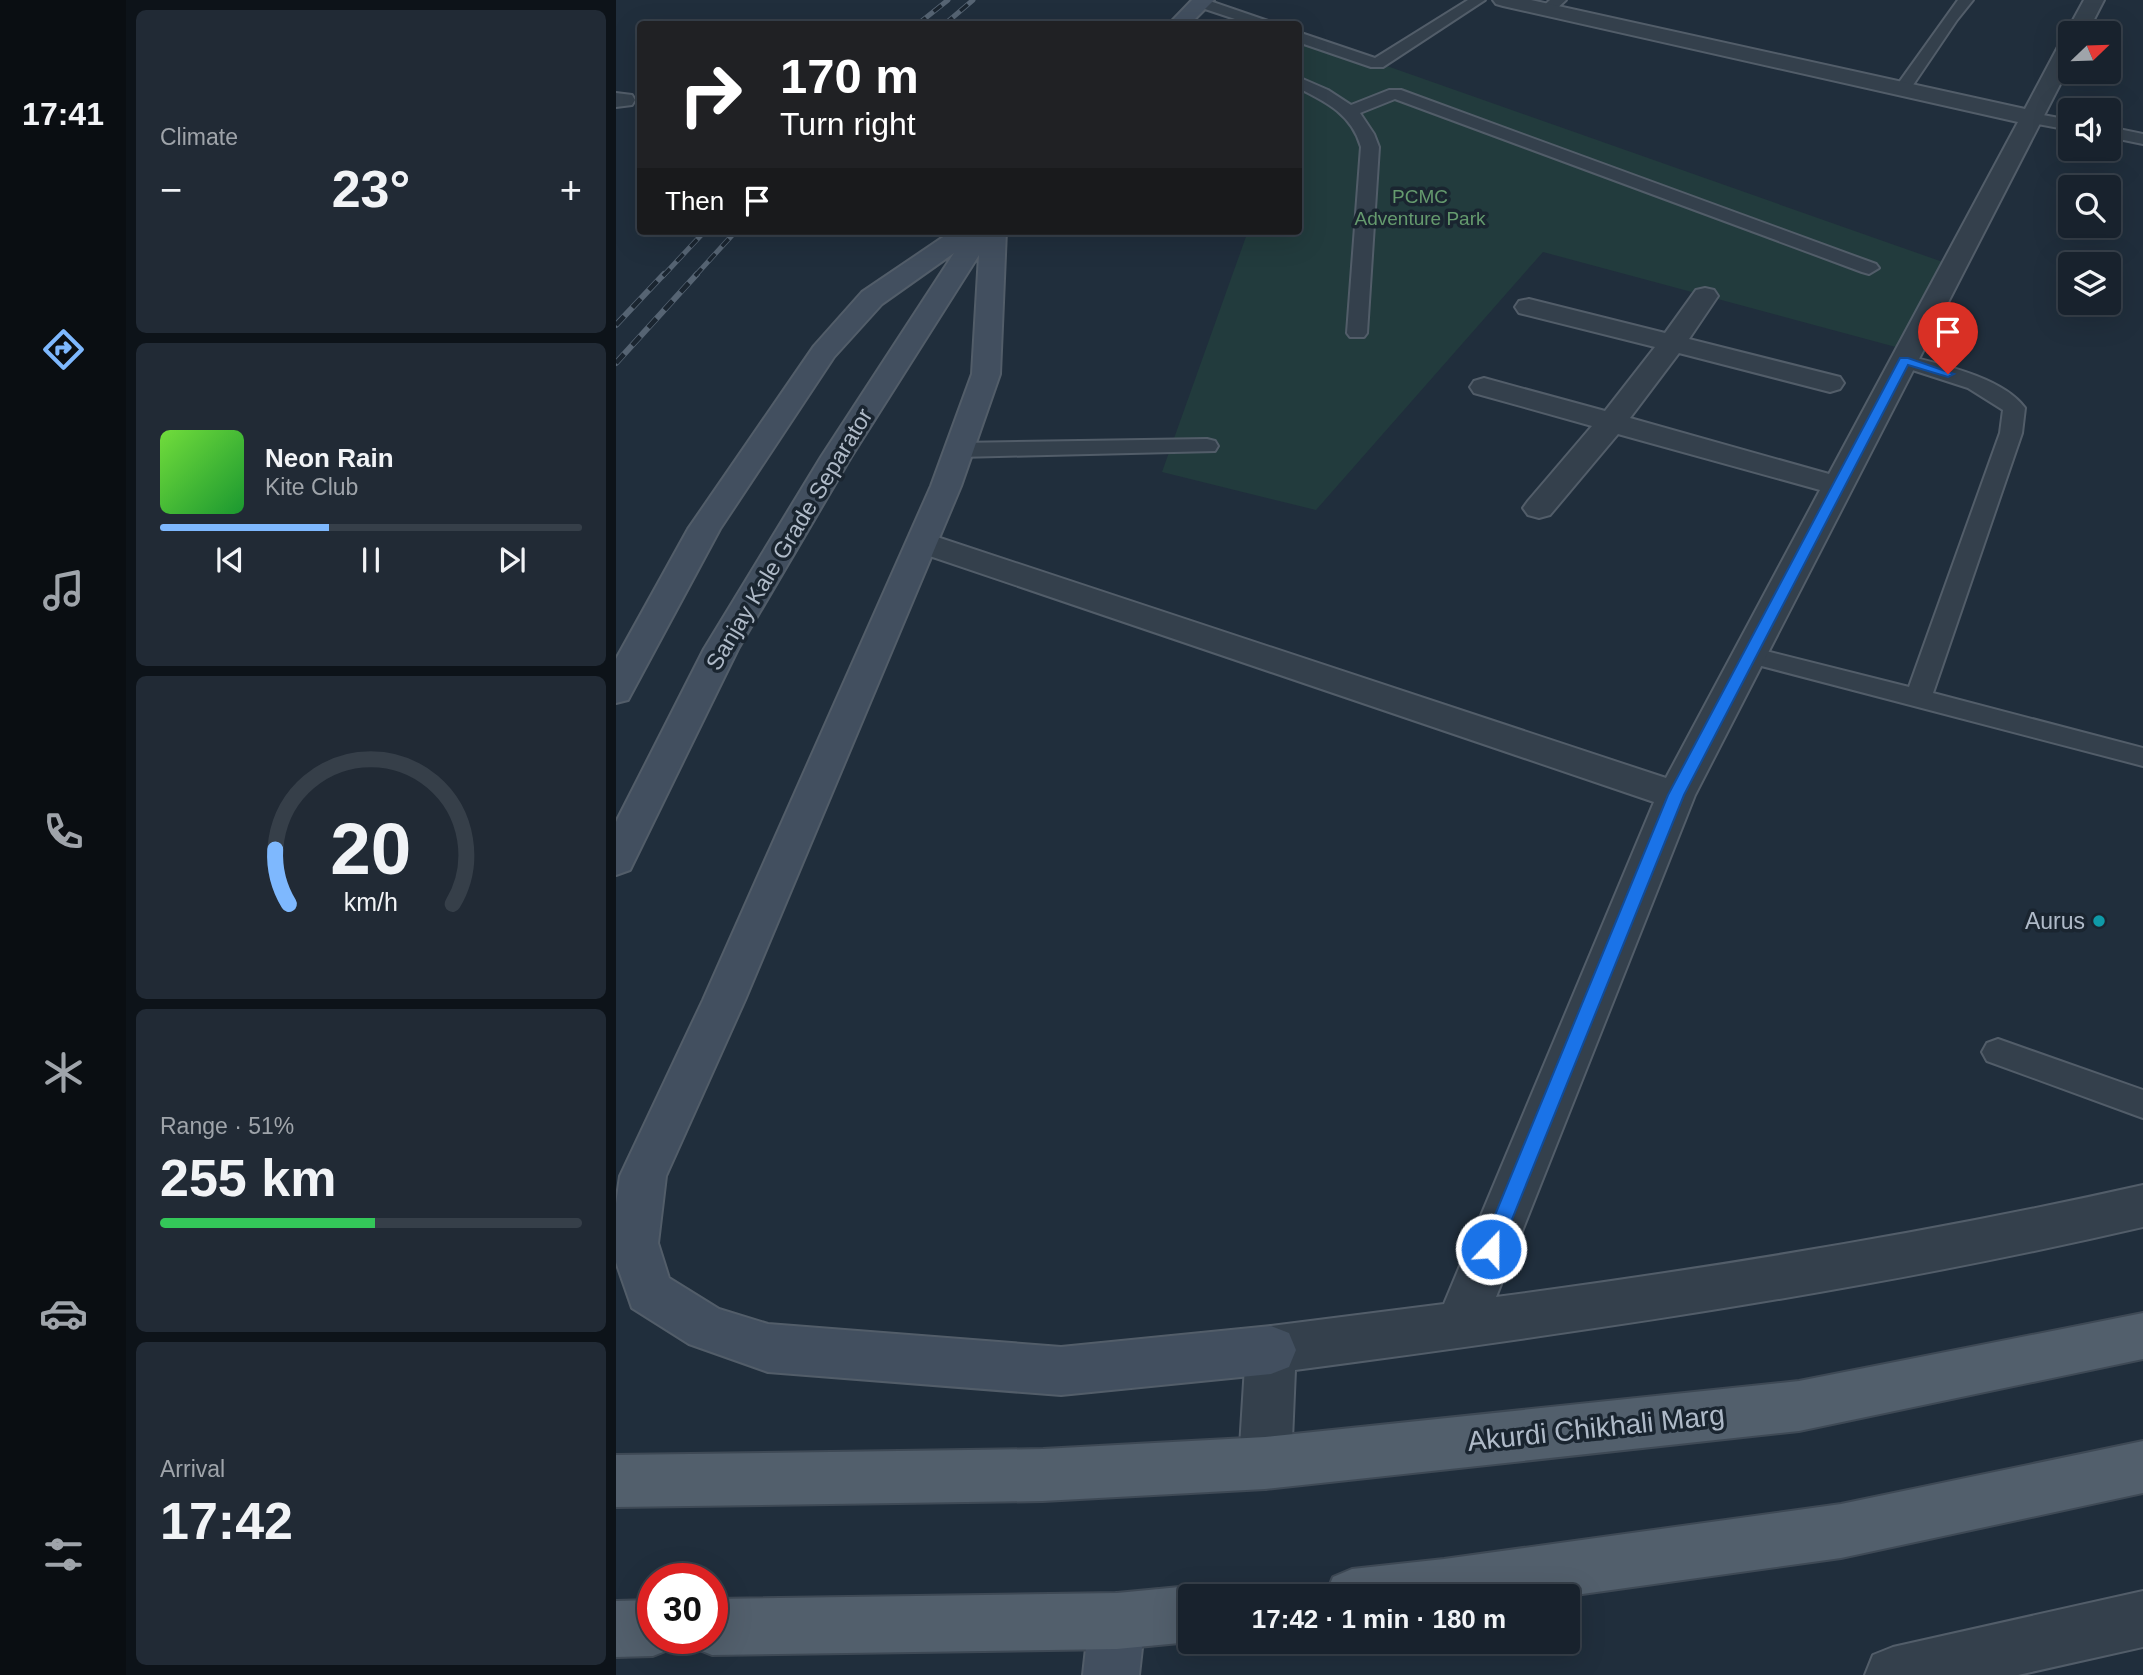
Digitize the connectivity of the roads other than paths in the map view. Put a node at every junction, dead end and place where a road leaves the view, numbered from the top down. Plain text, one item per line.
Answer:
1 (1479, 0) edge
2 (1503, 0) edge
3 (1966, 0) edge
4 (2094, 0) edge
5 (1203, 2) edge
6 (1553, 5) edge
7 (1182, 21) edge
8 (1255, 21) edge
9 (2083, 21) edge
10 (1302, 38) edge
11 (2058, 68) edge
12 (1302, 84) edge
13 (1903, 88) junction
14 (1351, 111) junction
15 (2032, 118) junction
16 (2058, 123) edge
17 (2121, 134) edge
18 (2143, 139) edge
19 (963, 235) edge
20 (979, 235) edge
21 (993, 235) edge
22 (1869, 268) dead end
23 (1705, 296) dead end
24 (1528, 307) dead end
25 (1357, 333) dead end
26 (1674, 344) junction
27 (1904, 361) junction
28 (1830, 383) dead end
29 (1484, 387) dead end
30 (1613, 423) junction
31 (1207, 446) dead end
32 (959, 450) junction
33 (1839, 486) junction
34 (1539, 508) dead end
35 (923, 542) junction
36 (1750, 655) junction
37 (616, 691) edge
38 (1918, 698) junction
39 (2143, 757) edge
40 (1676, 795) junction
41 (616, 860) edge
42 (1998, 1052) dead end
43 (2143, 1104) edge
44 (2143, 1206) edge
45 (1460, 1325) junction
46 (2143, 1336) edge
47 (1271, 1350) junction
48 (1265, 1462) junction
49 (2143, 1467) edge
50 (616, 1482) edge
51 (1458, 1584) edge
52 (1178, 1615) edge
53 (2143, 1619) edge
54 (1117, 1622) junction
55 (728, 1627) edge
56 (637, 1628) edge
57 (616, 1629) edge
58 (1111, 1675) edge
59 (1893, 1675) edge

1 - 10 lane
2 - 6 street
3 - 13 lane
4 - 9 street
5 - 7 main road
5 - 8 lane
6 - 13 street
11 - 15 street
12 - 14 lane
13 - 15 street
14 - 22 lane
14 - 25 lane
15 - 16 lane
15 - 27 street
17 - 18 lane
19 - 37 main road
20 - 41 main road, Sanjay Kale Grade Separator
21 - 32 main road
23 - 26 street
24 - 26 street
26 - 28 street
26 - 30 street
27 - 33 street
27 - 38 lane
29 - 30 street
30 - 33 street
30 - 34 street
31 - 32 lane
32 - 35 main road
33 - 36 street
35 - 40 street
35 - 47 main road
36 - 38 lane
36 - 40 street
38 - 39 lane
40 - 45 street
42 - 43 lane
44 - 45 street
45 - 47 street
46 - 48 main road, Akurdi Chikhali Marg
47 - 48 street
48 - 50 main road, Akurdi Chikhali Marg
49 - 51 main road
52 - 54 main road
53 - 59 street
54 - 55 main road
54 - 58 main road
56 - 57 main road

